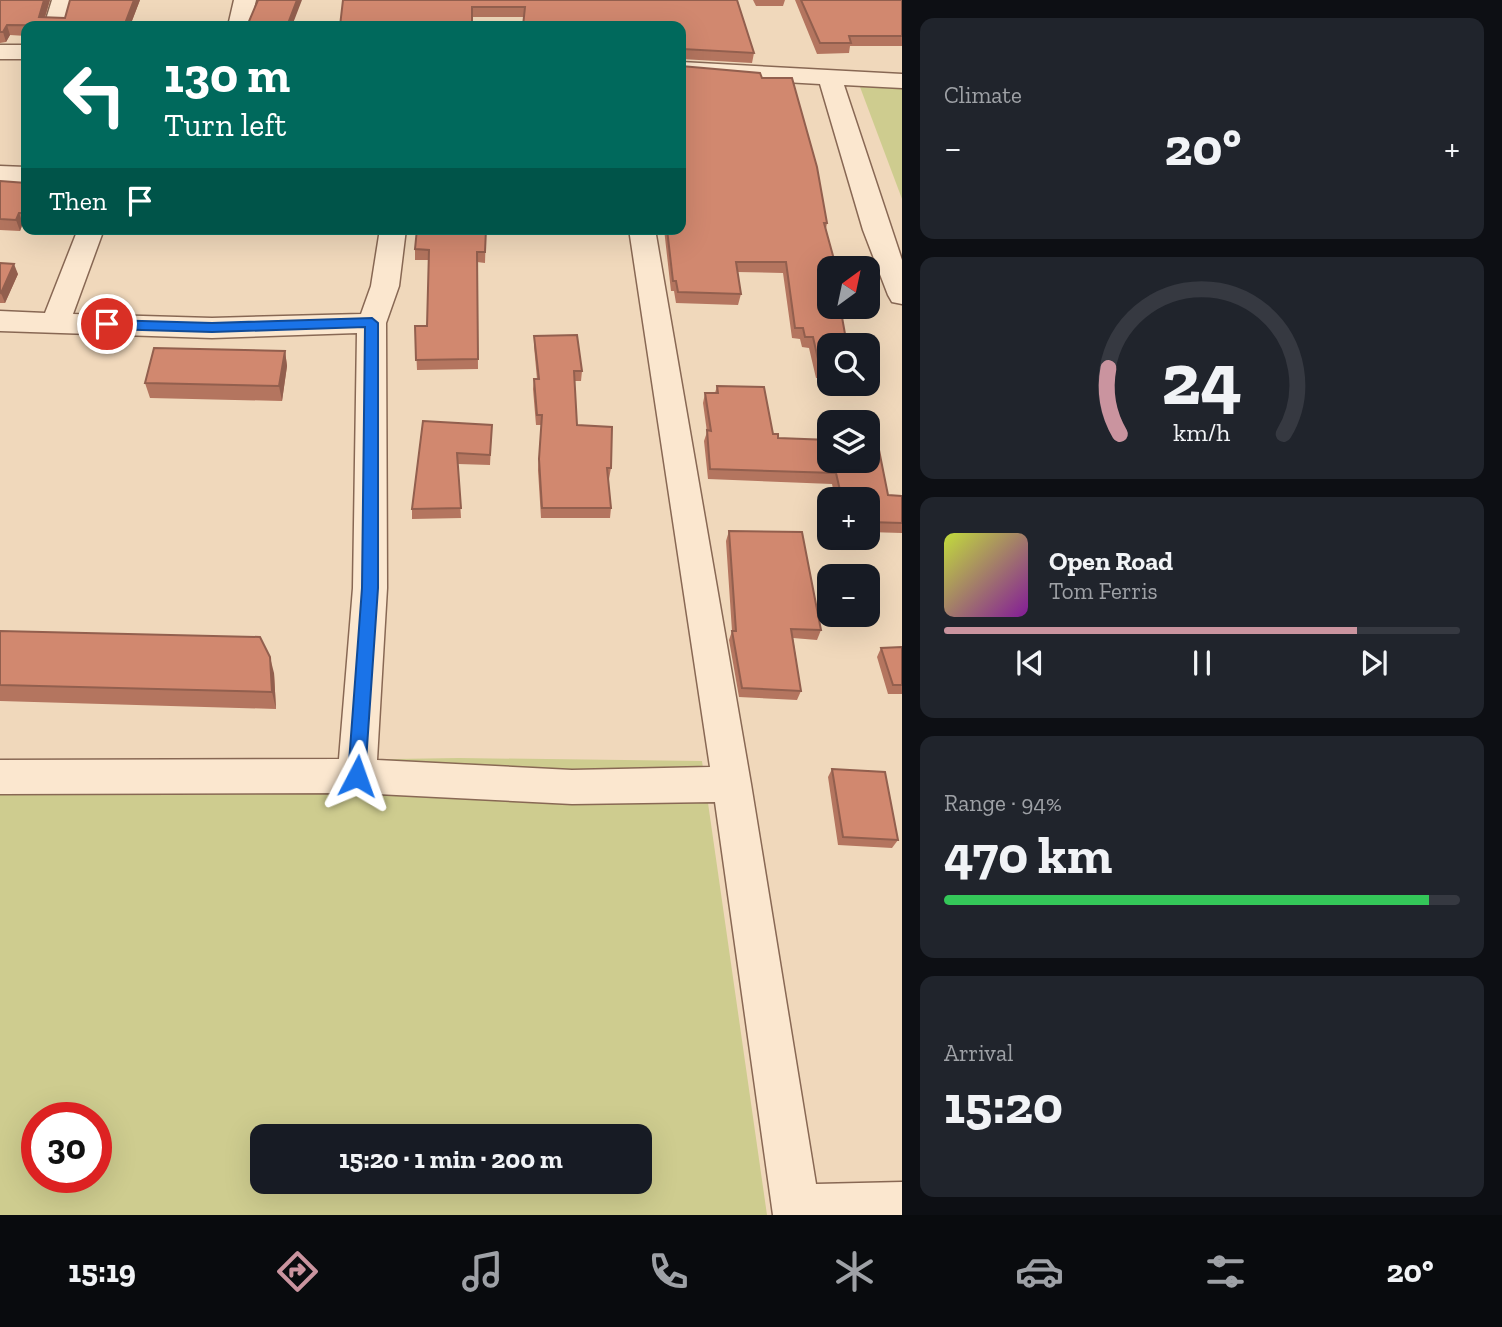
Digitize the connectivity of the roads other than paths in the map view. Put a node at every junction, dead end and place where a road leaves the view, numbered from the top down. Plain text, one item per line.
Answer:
1 (63, 0) edge
2 (246, 0) edge
3 (56, 21) edge
4 (240, 21) edge
5 (0, 52) edge
6 (21, 52) edge
7 (686, 69) edge
8 (830, 78) junction
9 (902, 81) edge
10 (0, 174) edge
11 (21, 175) edge
12 (89, 235) edge
13 (392, 235) edge
14 (643, 235) edge
15 (902, 295) edge
16 (0, 321) edge
17 (55, 323) junction
18 (372, 323) junction
19 (357, 776) junction
20 (0, 777) edge
21 (733, 784) junction
22 (902, 1206) edge
23 (796, 1211) edge

1 - 3 street
2 - 4 street
5 - 6 street
7 - 8 street
8 - 9 street
8 - 15 street
10 - 11 street
12 - 17 street
13 - 18 street
14 - 21 street
16 - 17 street
17 - 18 street
18 - 19 street
19 - 20 street
19 - 21 street
21 - 23 street
22 - 23 street

